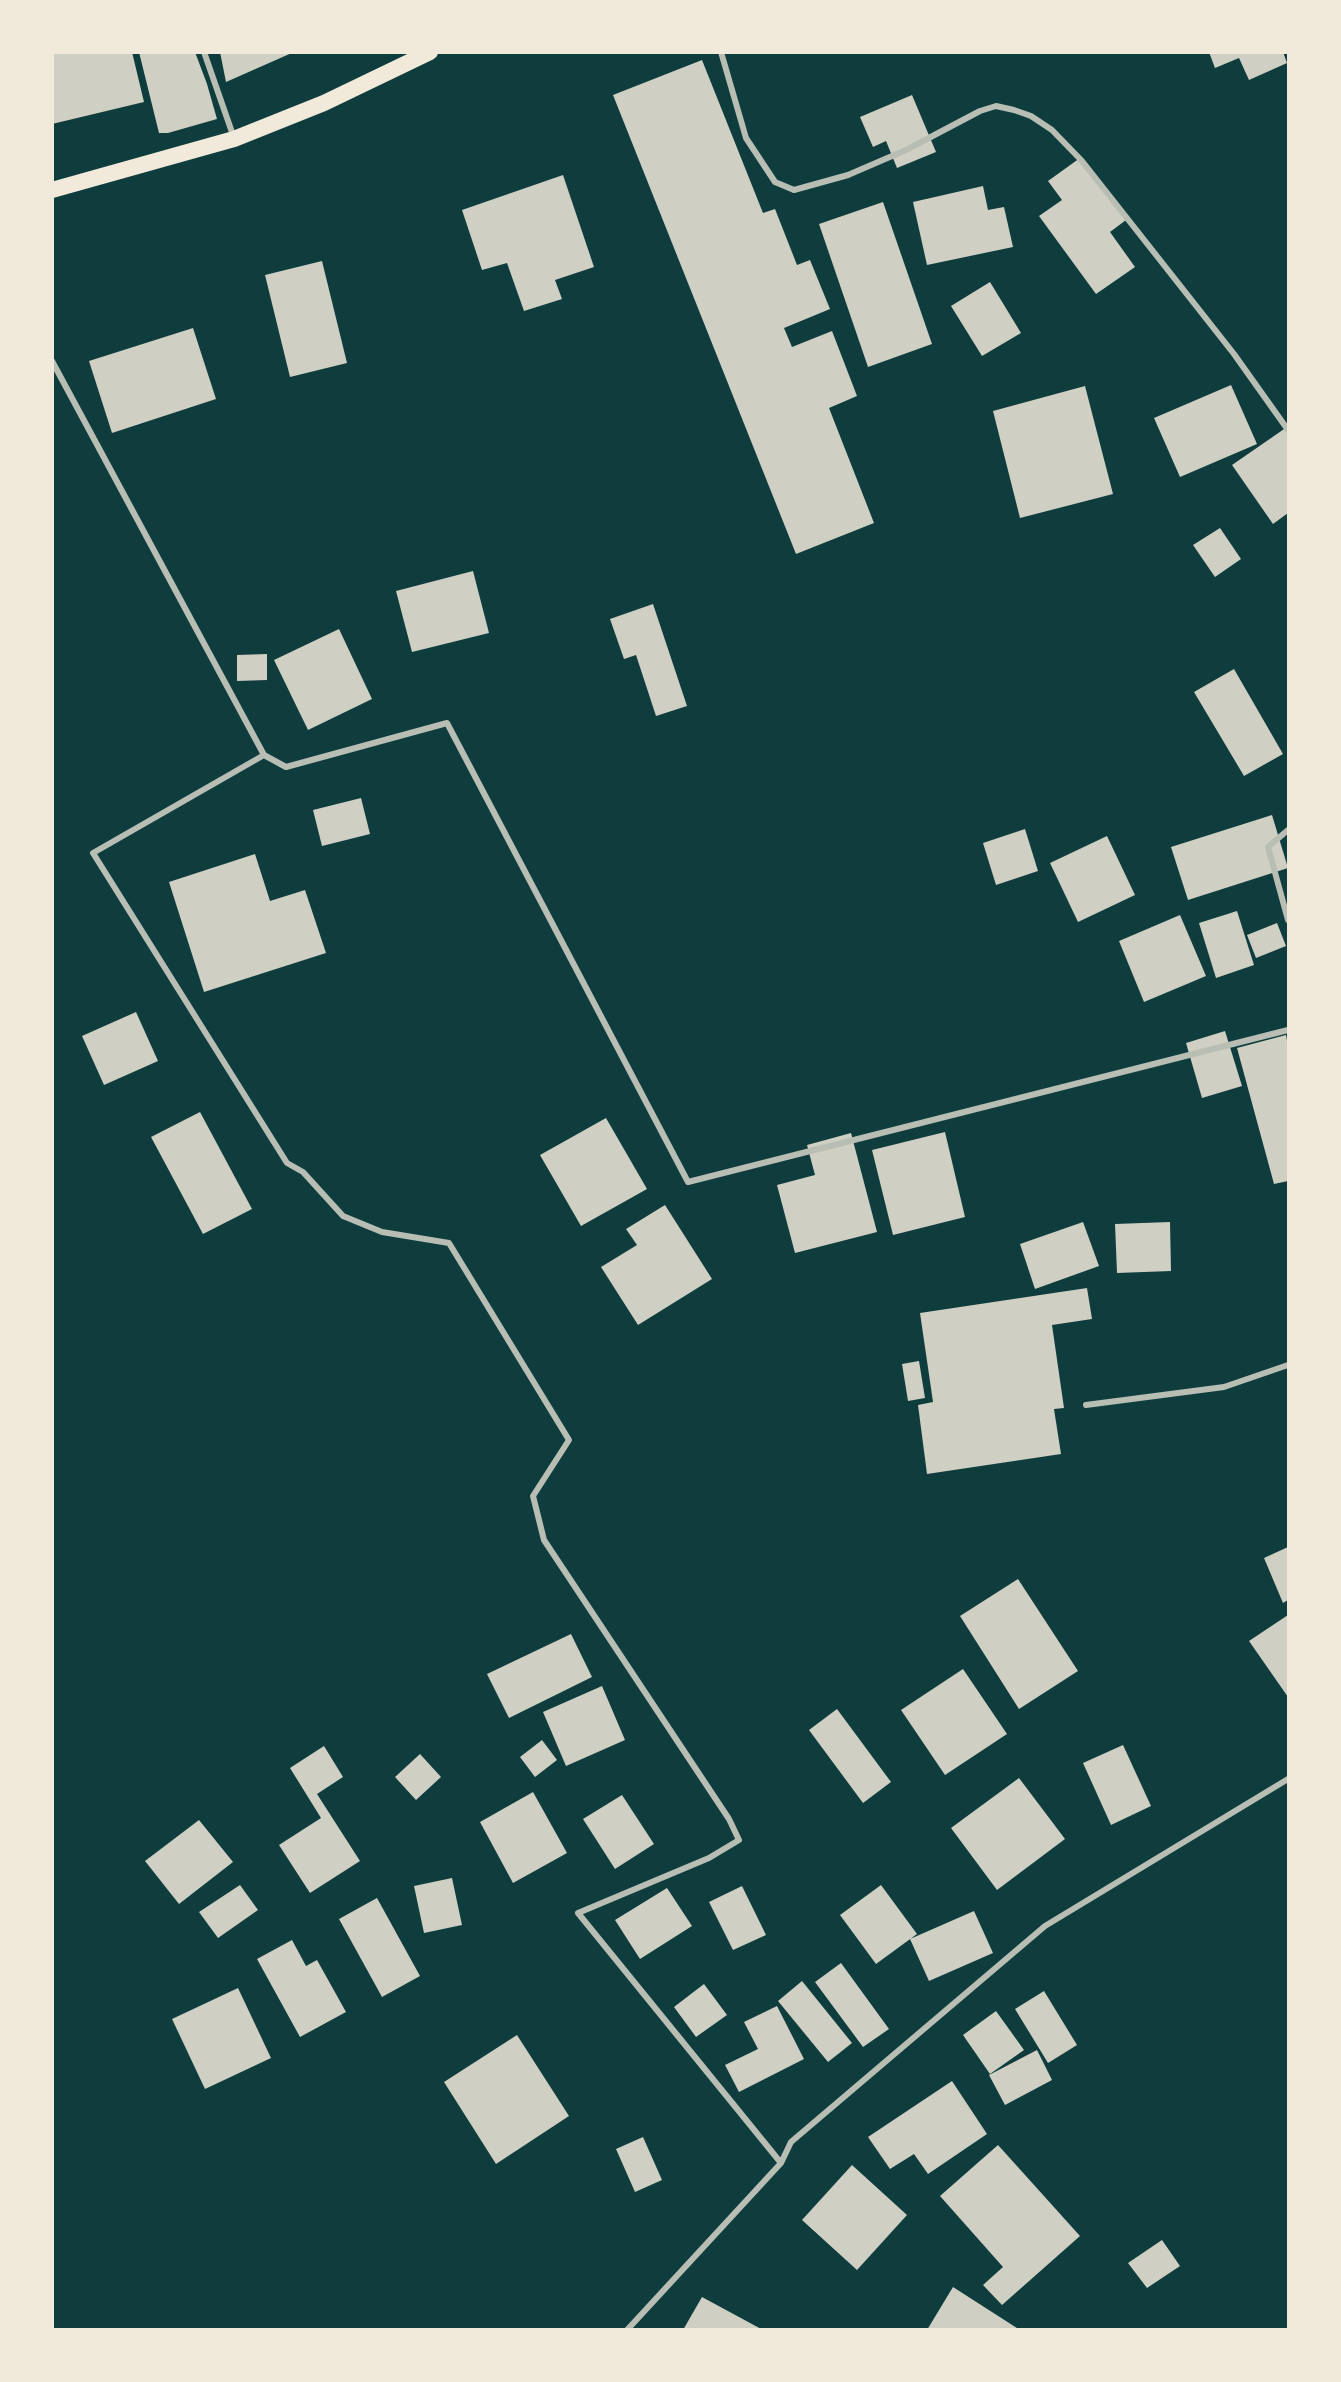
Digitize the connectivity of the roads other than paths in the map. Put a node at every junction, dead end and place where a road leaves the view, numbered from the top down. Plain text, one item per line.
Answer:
1 (204, 52) edge
2 (430, 52) edge
3 (721, 52) edge
4 (234, 139) junction
5 (52, 190) edge
6 (52, 361) edge
7 (1288, 430) edge
8 (264, 755) junction
9 (1288, 830) edge
10 (1288, 920) edge
11 (1288, 1030) edge
12 (1288, 1365) edge
13 (1086, 1405) dead end
14 (1288, 1779) edge
15 (782, 2163) junction
16 (627, 2330) edge

1 - 4 street
2 - 4 highway
3 - 7 street
4 - 5 highway
6 - 8 street
8 - 11 street
8 - 15 street
9 - 10 street
12 - 13 street
14 - 15 street
15 - 16 street

